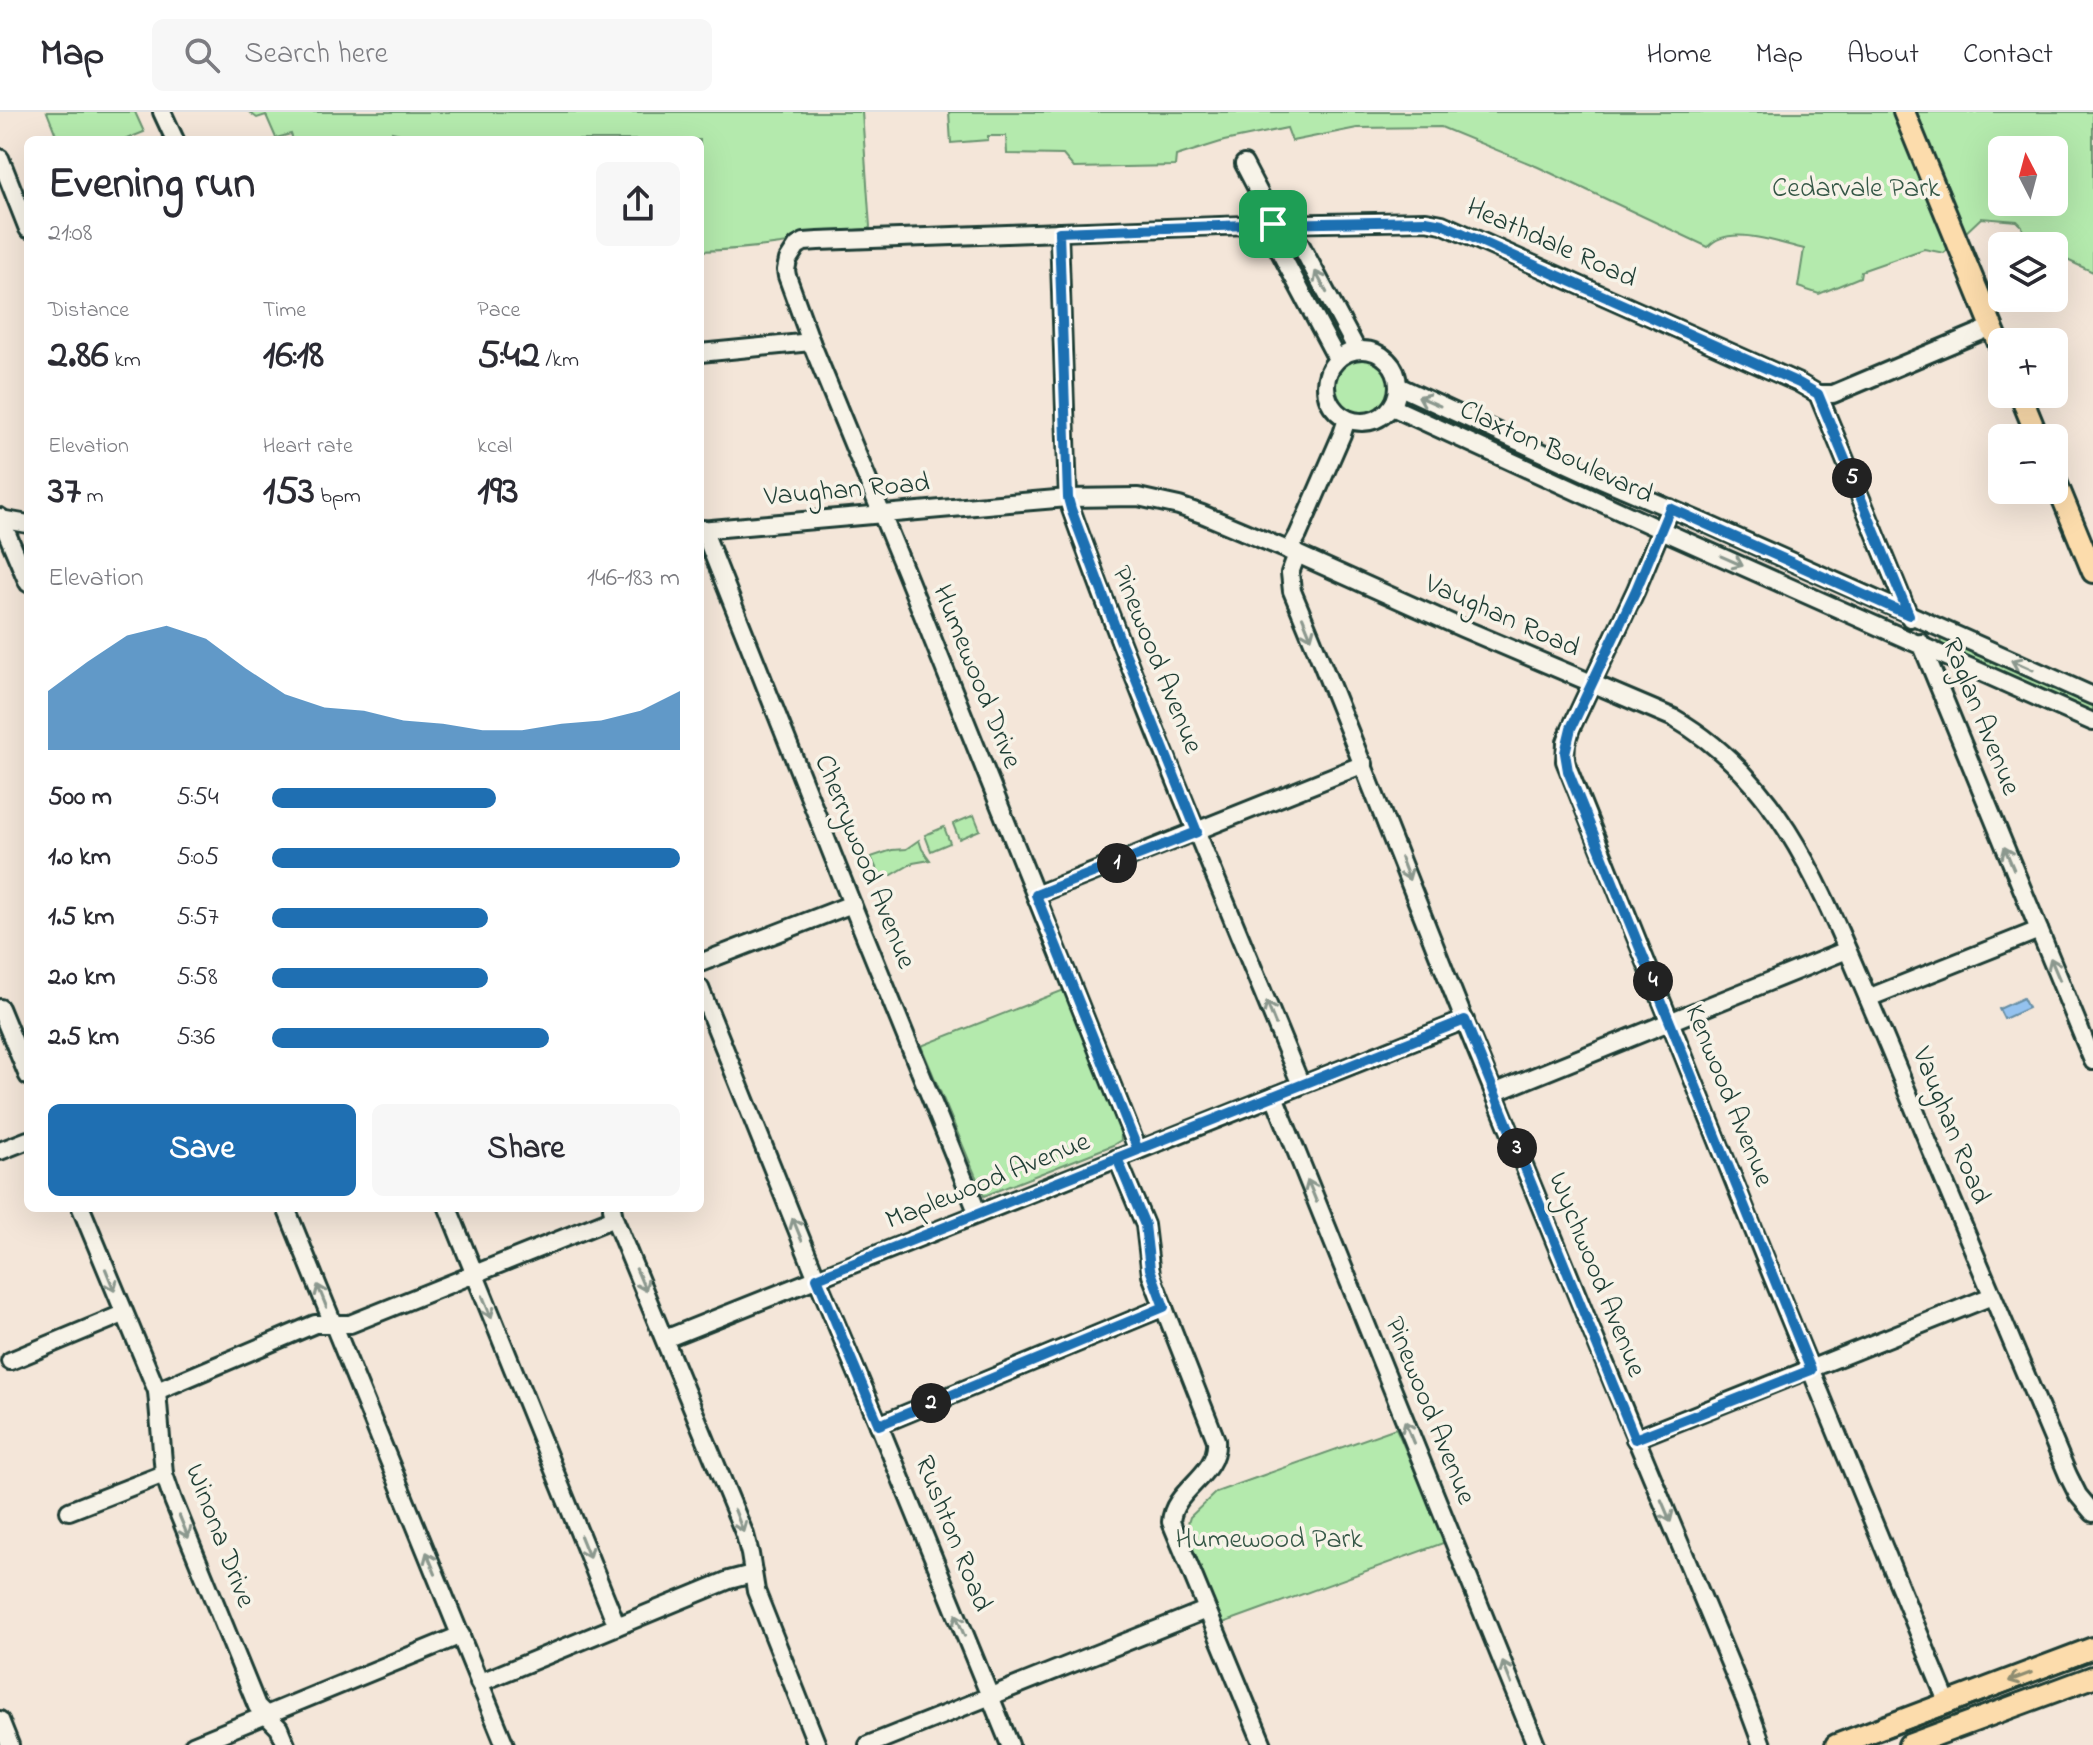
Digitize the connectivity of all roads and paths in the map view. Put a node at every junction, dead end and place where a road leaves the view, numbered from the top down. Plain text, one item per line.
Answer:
1 (162, 112) edge
2 (1904, 112) edge
3 (173, 136) edge
4 (0, 158) edge
5 (1244, 164) dead end
6 (24, 219) edge
7 (1273, 224) junction
8 (1059, 232) junction
9 (818, 241) joint
10 (1992, 327) joint
11 (811, 342) junction
12 (1357, 350) junction
13 (704, 353) edge
14 (1337, 359) junction
15 (1398, 386) junction
16 (1818, 394) junction
17 (1392, 407) junction
18 (1347, 419) junction
19 (1068, 498) junction
20 (2068, 502) edge
21 (1670, 508) junction
22 (880, 514) junction
23 (0, 518) edge
24 (24, 523) edge
25 (704, 530) edge
26 (1661, 530) junction
27 (704, 535) edge
28 (2087, 537) edge
29 (1293, 552) junction
30 (2093, 572) edge
31 (24, 574) edge
32 (1909, 615) junction
33 (1922, 646) junction
34 (1591, 684) junction
35 (2093, 696) edge
36 (2093, 722) edge
37 (1364, 764) junction
38 (1197, 832) junction
39 (1036, 895) junction
40 (852, 904) junction
41 (2039, 930) junction
42 (1847, 950) junction
43 (704, 961) edge
44 (704, 998) edge
45 (1868, 998) junction
46 (0, 1008) edge
47 (1465, 1020) junction
48 (1669, 1022) junction
49 (24, 1052) edge
50 (2093, 1061) edge
51 (1301, 1085) junction
52 (1494, 1093) junction
53 (1274, 1096) junction
54 (24, 1142) edge
55 (1138, 1150) junction
56 (0, 1151) edge
57 (1117, 1158) junction
58 (83, 1212) edge
59 (288, 1212) edge
60 (450, 1212) edge
61 (613, 1213) edge
62 (978, 1214) junction
63 (474, 1275) junction
64 (817, 1278) junction
65 (1992, 1296) junction
66 (1164, 1307) junction
67 (123, 1314) junction
68 (333, 1324) junction
69 (665, 1339) junction
70 (10, 1361) dead end
71 (1811, 1370) junction
72 (157, 1391) junction
73 (879, 1425) junction
74 (1635, 1439) junction
75 (164, 1474) junction
76 (69, 1511) dead end
77 (2093, 1513) edge
78 (752, 1574) junction
79 (1206, 1610) junction
80 (617, 1626) junction
81 (461, 1635) junction
82 (2093, 1648) edge
83 (2093, 1677) edge
84 (479, 1683) junction
85 (990, 1697) junction
86 (1948, 1704) junction
87 (265, 1715) junction
88 (0, 1720) edge
89 (10, 1745) edge
90 (193, 1745) edge
91 (286, 1745) edge
92 (505, 1745) edge
93 (817, 1745) edge
94 (868, 1745) edge
95 (1010, 1745) edge
96 (1263, 1745) edge
97 (1536, 1745) edge
98 (1762, 1745) edge
99 (1836, 1745) edge
100 (1909, 1745) edge

1 - 3 street
2 - 10 main road
4 - 6 street
5 - 7 street
7 - 8 street, Heathdale Road
12 -> 7 street
7 - 14 street
7 - 16 street, Heathdale Road
8 - 9 street, Heathdale Road
8 - 19 street, Pinewood Avenue
9 - 11 street, Humewood Drive
10 - 16 street
11 - 13 street
11 - 22 street, Humewood Drive
12 - 14 street
12 - 15 street
14 - 18 street
15 - 17 street
21 -> 15 street, Claxton Boulevard
16 - 32 street, Raglan Avenue
17 - 18 street
17 - 26 street, Claxton Boulevard
18 - 29 street, Wychwood Avenue
19 - 22 street, Vaughan Road
19 - 29 street, Vaughan Road
19 - 38 street, Pinewood Avenue
20 - 28 main road
21 - 26 street, Kenwood Avenue
21 - 32 street, Claxton Boulevard
22 - 25 street, Vaughan Road
22 - 39 street, Humewood Drive
23 - 24 street
23 - 31 street
26 -> 33 street, Claxton Boulevard
26 - 34 street, Kenwood Avenue
27 - 40 street, Cherrywood Avenue
28 - 30 main road
29 - 34 street, Vaughan Road
29 -> 37 street, Wychwood Avenue
32 - 33 street, Raglan Avenue
35 -> 32 street, Claxton Boulevard
33 - 36 street, Claxton Boulevard
41 -> 33 street, Raglan Avenue
34 - 42 street, Vaughan Road
34 - 48 street, Kenwood Avenue
37 - 38 street
37 -> 47 street, Wychwood Avenue
38 - 39 street
51 -> 38 street, Pinewood Avenue
39 - 55 street, Humewood Drive
40 - 43 street
40 - 62 street, Cherrywood Avenue
41 - 45 street
50 -> 41 street, Raglan Avenue
42 - 45 street, Vaughan Road
42 - 48 street
64 -> 44 street, Rushton Road
45 - 65 street, Vaughan Road
46 - 49 street
47 - 51 street, Maplewood Avenue
47 - 52 street, Wychwood Avenue
48 - 52 street
48 - 71 street, Kenwood Avenue
51 - 53 street, Maplewood Avenue
52 - 74 street, Wychwood Avenue
53 - 55 street, Maplewood Avenue
97 -> 53 street, Pinewood Avenue
54 - 56 street
55 - 57 street, Maplewood Avenue
57 - 62 street, Maplewood Avenue
57 - 66 street
58 -> 67 street, Winona Drive
68 -> 59 street
60 - 63 street
61 - 63 street
61 -> 69 street
62 - 64 street, Maplewood Avenue
63 - 68 street
63 -> 80 street
64 - 69 street, Maplewood Avenue
64 - 73 street, Rushton Road
65 - 71 street
65 - 77 street, Vaughan Road
66 - 73 street
66 - 79 street
67 - 70 street
67 - 72 street, Winona Drive
68 - 72 street
81 -> 68 street
69 -> 78 street
71 - 74 street
71 - 86 street, Kenwood Avenue
72 - 75 street, Winona Drive
85 -> 73 street, Rushton Road
74 -> 98 street, Wychwood Avenue
75 - 76 street
75 -> 87 street, Winona Drive
78 - 80 street
78 - 93 street
79 - 85 street
79 - 96 street
80 - 84 street
81 - 84 street
81 - 87 street
82 -> 86 main road
83 - 100 main road
84 - 92 street
85 - 94 street
85 - 95 street, Rushton Road
86 - 99 main road
87 - 90 street
87 - 91 street, Winona Drive
88 - 89 street

